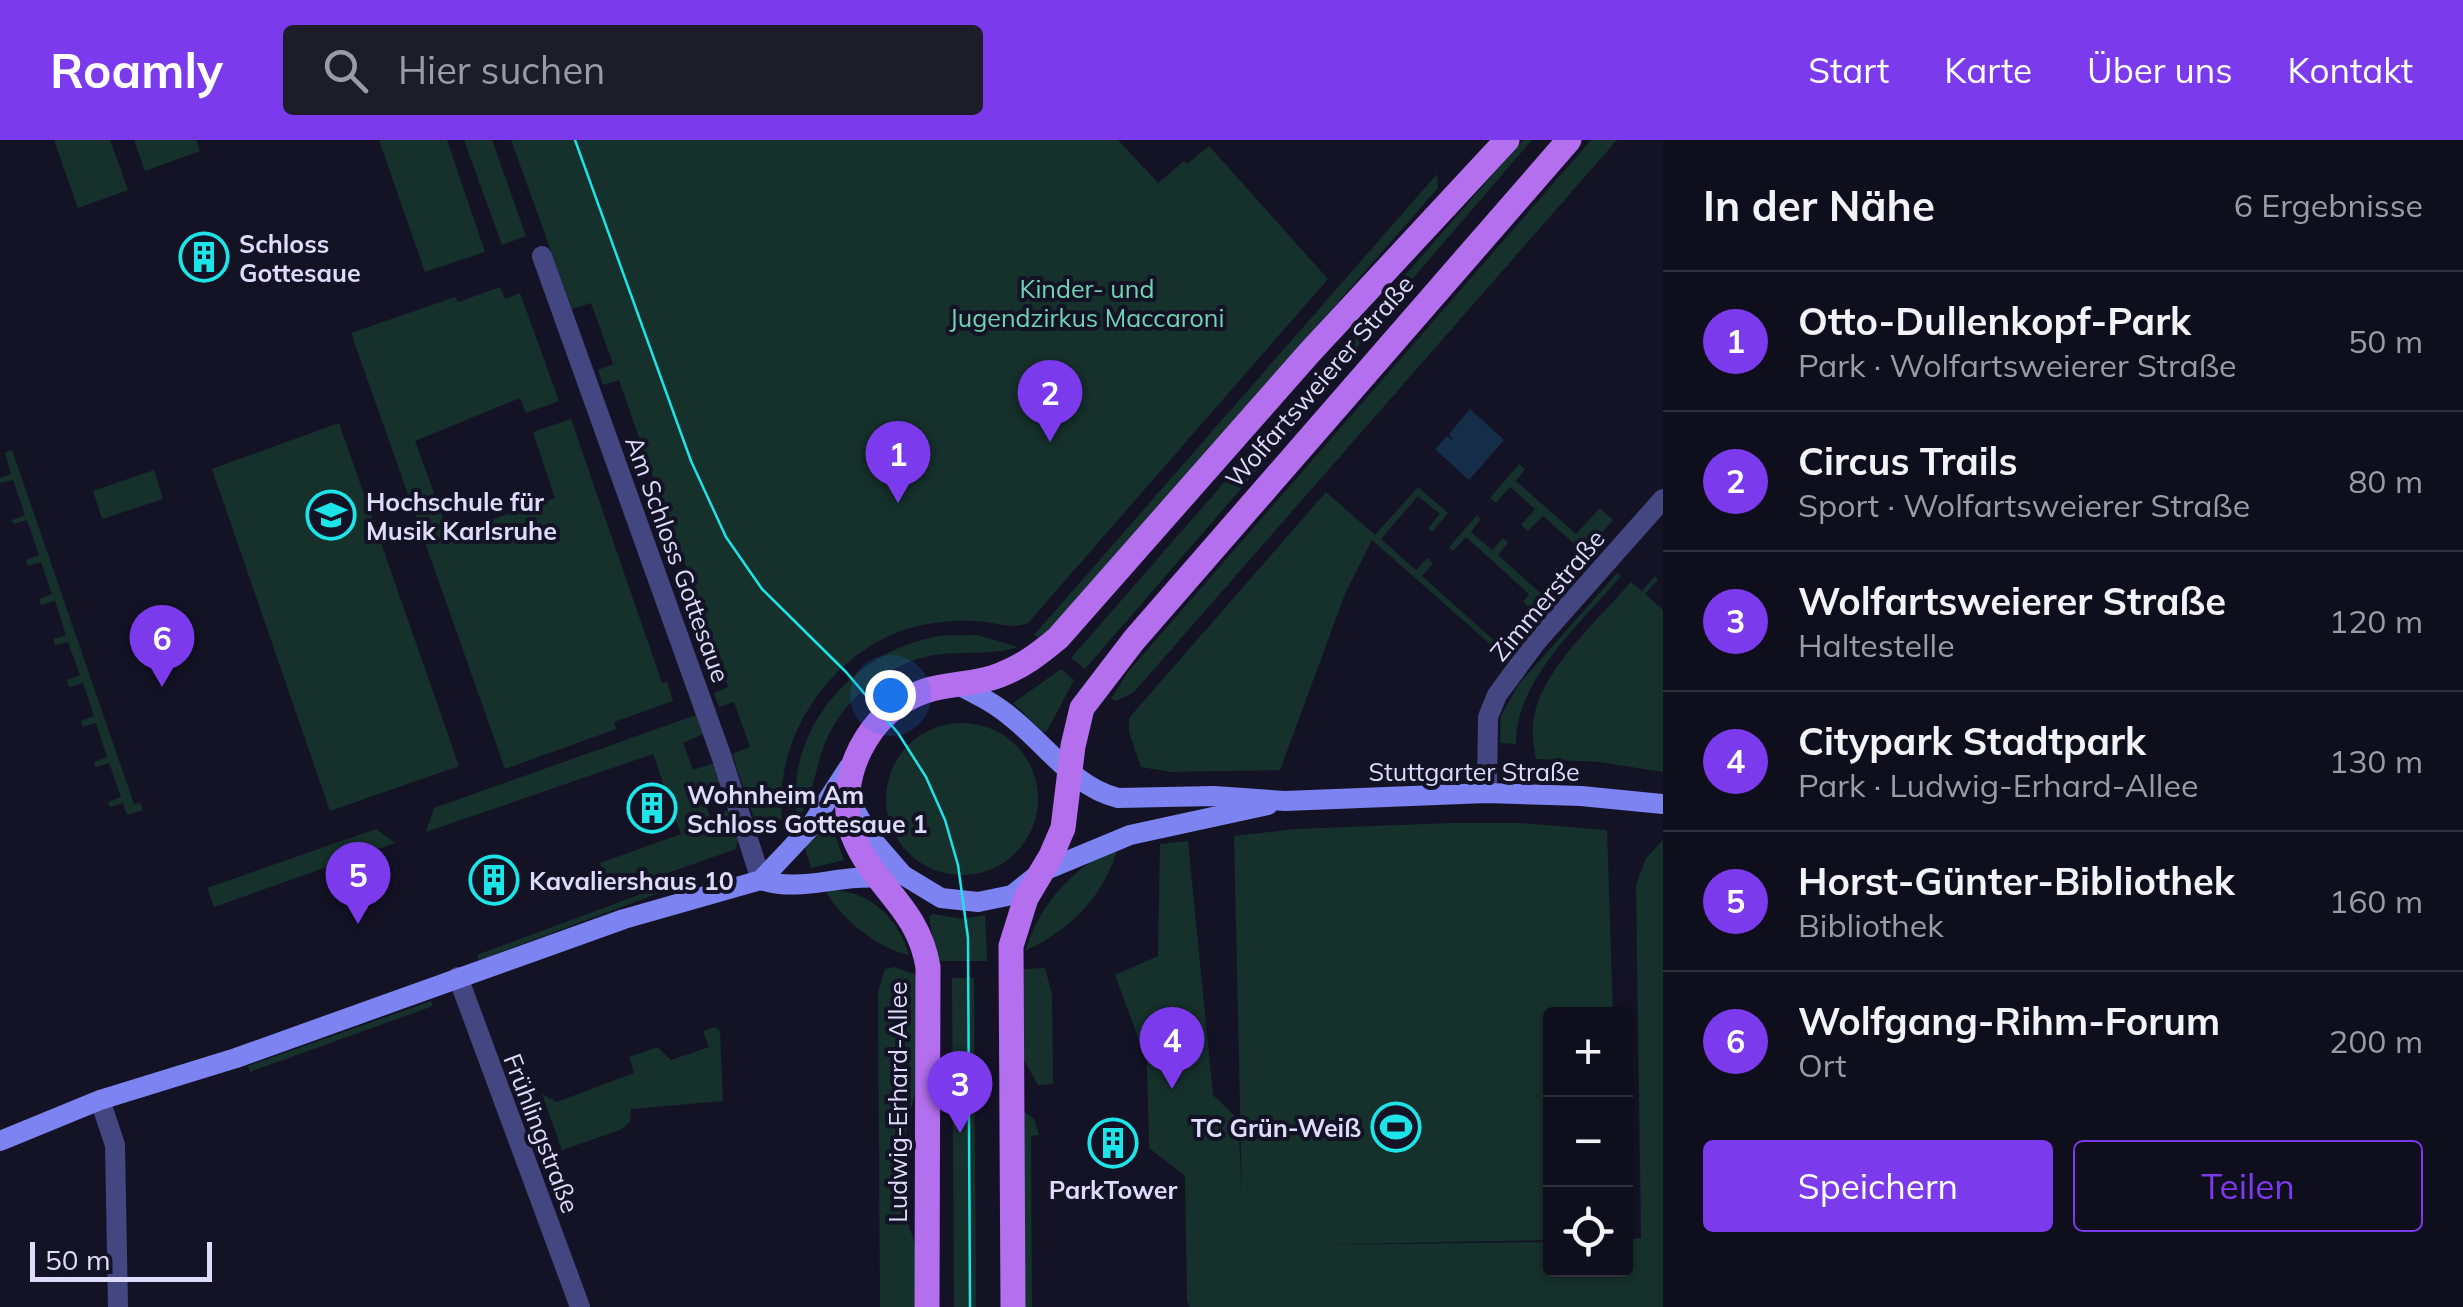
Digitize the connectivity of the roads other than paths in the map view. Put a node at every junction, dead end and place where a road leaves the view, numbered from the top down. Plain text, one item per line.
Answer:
1 (1507, 140) edge
2 (1569, 140) edge
3 (542, 256) dead end
4 (1663, 499) edge
5 (958, 685) junction
6 (856, 757) junction
7 (1070, 770) junction
8 (1487, 793) junction
9 (849, 799) junction
10 (1285, 801) junction
11 (1663, 804) edge
12 (1041, 872) junction
13 (880, 878) junction
14 (762, 880) junction
15 (458, 977) junction
16 (100, 1100) junction
17 (0, 1141) edge
18 (118, 1307) edge
19 (580, 1307) edge
20 (927, 1307) edge
21 (1013, 1307) edge

1 - 5 main road, Wolfartsweierer Straße
2 - 7 main road, Wolfartsweierer Straße
3 - 14 street, Am Schloss Gottesaue
4 - 8 street, Zimmerstraße
5 - 6 main road
5 - 7 main road
6 - 9 main road
6 - 14 main road
7 - 10 main road, Stuttgarter Straße
7 - 12 main road
8 - 10 main road, Stuttgarter Straße
8 - 11 main road, Stuttgarter Straße
9 - 12 main road
9 - 13 main road, Ludwig-Erhard-Allee
10 - 12 main road, Stuttgarter Straße
12 - 21 main road
13 - 14 main road
13 - 20 main road, Ludwig-Erhard-Allee
14 - 15 main road
15 - 16 main road
15 - 19 street, Frühlingstraße
16 - 17 main road
16 - 18 street

